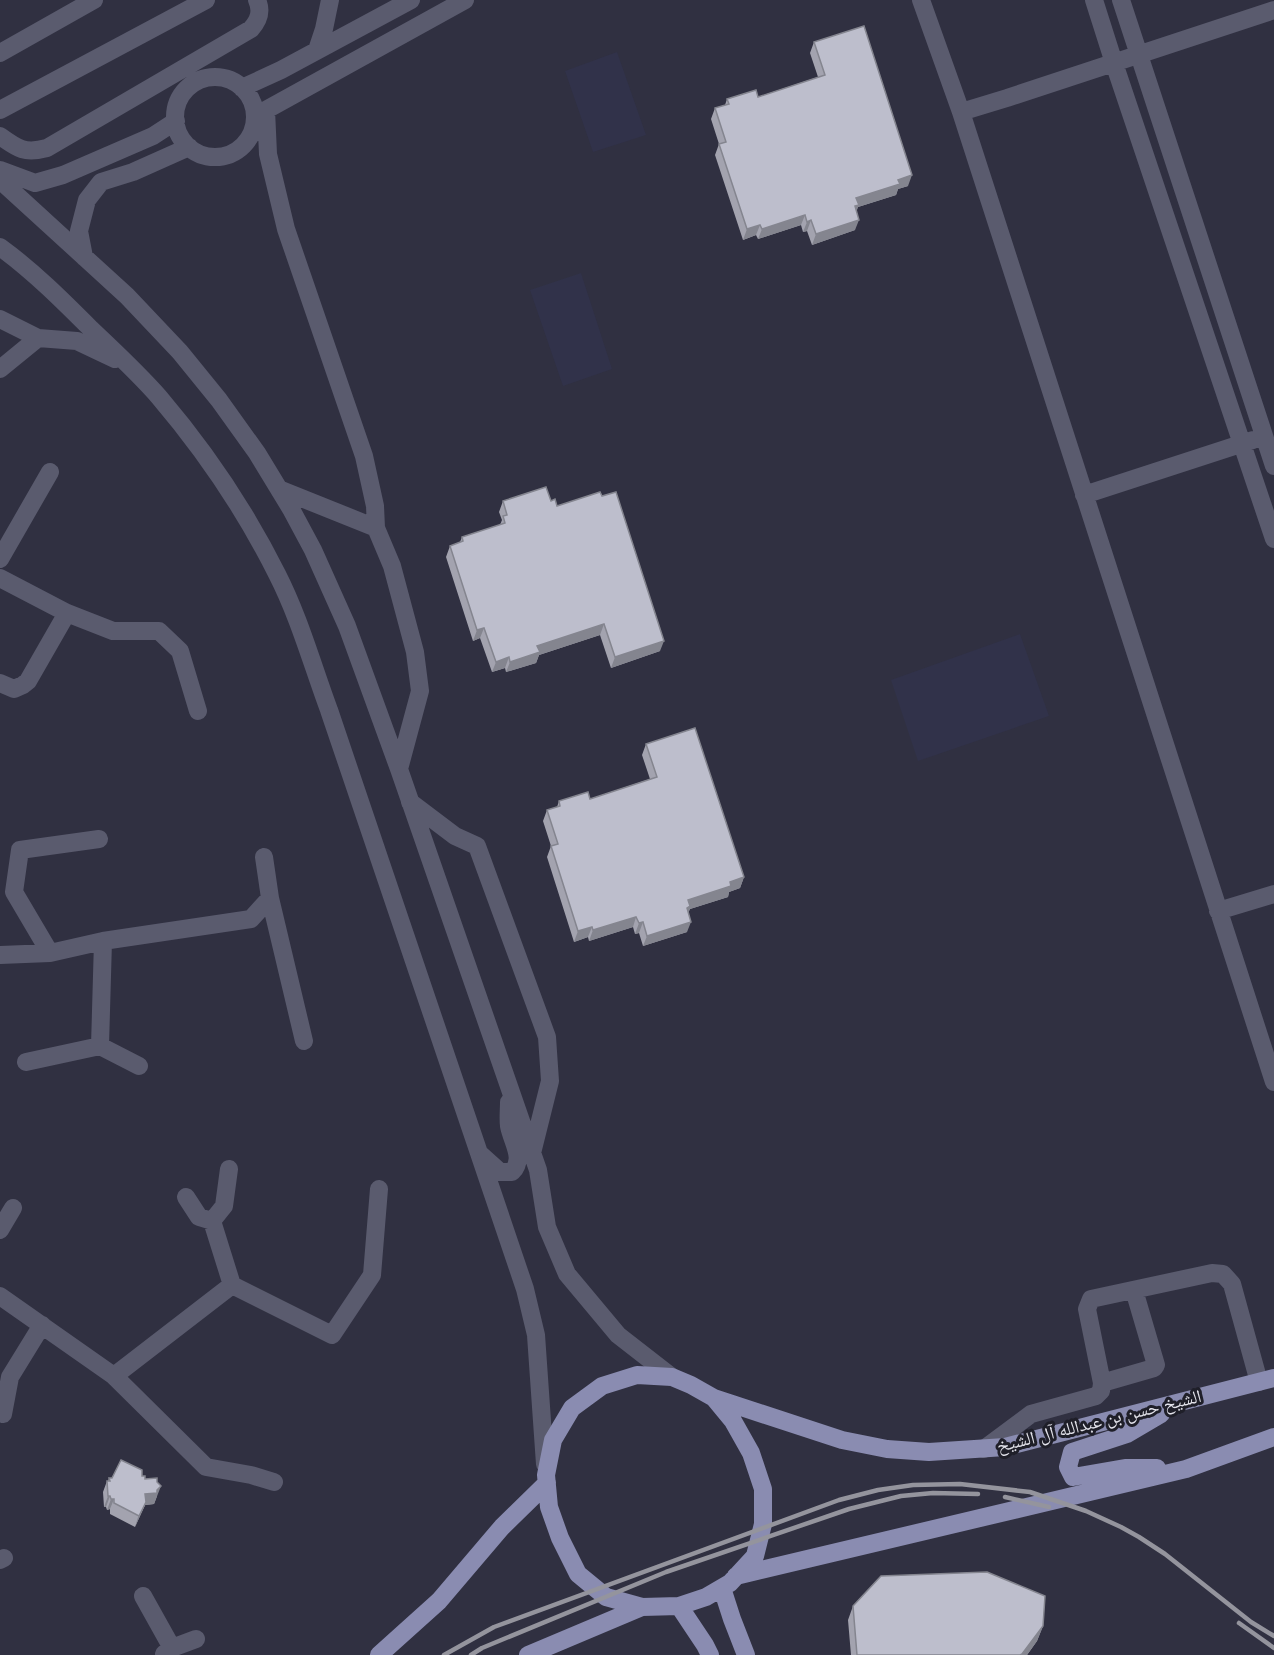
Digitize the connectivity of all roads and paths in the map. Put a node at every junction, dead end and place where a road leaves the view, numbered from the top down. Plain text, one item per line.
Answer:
1 (94, 0) edge
2 (206, 0) edge
3 (257, 0) edge
4 (330, 0) edge
5 (465, 0) edge
6 (921, 0) edge
7 (1094, 0) edge
8 (1120, 0) edge
9 (403, 2) edge
10 (1274, 10) edge
11 (317, 50) junction
12 (0, 52) edge
13 (1138, 54) junction
14 (1114, 63) junction
15 (242, 88) junction
16 (0, 110) edge
17 (260, 111) junction
18 (961, 112) junction
19 (176, 121) junction
20 (0, 136) edge
21 (189, 147) junction
22 (0, 170) edge
23 (0, 180) edge
24 (0, 247) edge
25 (84, 257) junction
26 (0, 319) edge
27 (38, 338) junction
28 (128, 366) junction
29 (0, 369) edge
30 (1269, 435) edge
31 (1243, 444) junction
32 (1274, 466) edge
33 (50, 472) dead end
34 (279, 489) junction
35 (1084, 495) junction
36 (376, 528) junction
37 (1274, 539) edge
38 (0, 559) edge
39 (0, 578) edge
40 (67, 613) junction
41 (0, 683) edge
42 (198, 711) dead end
43 (399, 769) junction
44 (410, 802) junction
45 (99, 839) dead end
46 (264, 857) dead end
47 (1274, 894) edge
48 (270, 898) junction
49 (1218, 911) junction
50 (103, 941) junction
51 (50, 953) junction
52 (0, 955) edge
53 (304, 1041) dead end
54 (100, 1046) junction
55 (26, 1062) dead end
56 (139, 1066) dead end
57 (1274, 1082) edge
58 (510, 1090) junction
59 (478, 1153) junction
60 (532, 1153) junction
61 (228, 1169) dead end
62 (379, 1189) dead end
63 (186, 1197) dead end
64 (14, 1208) dead end
65 (212, 1221) junction
66 (0, 1230) edge
67 (232, 1285) junction
68 (1134, 1290) junction
69 (0, 1296) edge
70 (42, 1325) junction
71 (114, 1376) junction
72 (672, 1377) junction
73 (1266, 1380) edge
74 (1102, 1383) junction
75 (714, 1398) junction
76 (1178, 1403) junction
77 (0, 1412) edge
78 (1274, 1437) edge
79 (984, 1449) junction
80 (1186, 1469) junction
81 (547, 1479) junction
82 (274, 1482) dead end
83 (736, 1576) junction
84 (722, 1588) junction
85 (143, 1596) dead end
86 (679, 1606) junction
87 (642, 1607) junction
88 (196, 1639) dead end
89 (167, 1652) edge
90 (380, 1655) edge
91 (528, 1655) edge
92 (710, 1655) edge
93 (746, 1655) edge

1 - 12 street
2 - 16 street
3 - 20 street
4 - 11 street
5 - 17 street
6 - 18 street
7 - 14 street
8 - 13 street
9 - 11 street
10 - 13 street
11 - 15 street
13 - 14 street
13 - 30 street
14 - 18 street
14 - 31 street
15 - 17 street
15 - 19 street
17 - 21 street
17 - 36 street
18 - 35 street
19 - 21 street
19 - 22 street
21 - 25 street
23 - 25 street
24 - 28 street
25 - 34 street
26 - 27 street
27 - 28 street
27 - 29 street
28 - 59 street
30 - 31 street
30 - 32 street
31 - 35 street
31 - 37 street
33 - 38 street
34 - 36 street
34 - 43 street
35 - 49 street
36 - 43 street
39 - 40 street
40 - 41 street
40 - 42 street
43 - 44 street
44 - 58 street
44 - 60 street
45 - 51 street
46 - 48 street
47 - 49 street
48 - 50 street
48 - 53 street
49 - 57 street
50 - 51 street
50 - 54 street
51 - 52 street
54 - 55 street
54 - 56 street
58 - 59 street
58 - 60 street
59 - 81 street
60 - 72 street
61 - 65 street
62 - 67 street
63 - 65 street
64 - 66 street
65 - 67 street
67 - 71 street
68 - 73 street
68 - 74 street
68 - 74 street
69 - 70 street
70 - 71 street
70 - 77 street
71 - 82 street
72 - 75 main road, الشيخ حسن بن عبدالله آل الشيخ
72 - 81 main road, الشيخ حسن بن عبدالله آل الشيخ
73 - 76 main road, الشيخ حسن بن عبدالله آل الشيخ
74 - 79 street
75 - 79 main road, الشيخ حسن بن عبدالله آل الشيخ
75 - 83 main road, الشيخ حسن بن عبدالله آل الشيخ
76 - 79 main road, الشيخ حسن بن عبدالله آل الشيخ
76 - 80 main road
78 - 80 main road, الشيخ حسن بن عبدالله آل الشيخ
80 - 83 main road, الشيخ حسن بن عبدالله آل الشيخ
81 - 87 main road, الشيخ حسن بن عبدالله آل الشيخ
81 - 90 main road
83 - 84 main road, الشيخ حسن بن عبدالله آل الشيخ
84 - 86 main road, الشيخ حسن بن عبدالله آل الشيخ
84 - 93 main road
85 - 89 street
86 - 87 main road, الشيخ حسن بن عبدالله آل الشيخ
86 - 92 main road
87 - 91 main road, الشيخ حسن بن عبدالله آل الشيخ
88 - 89 street

